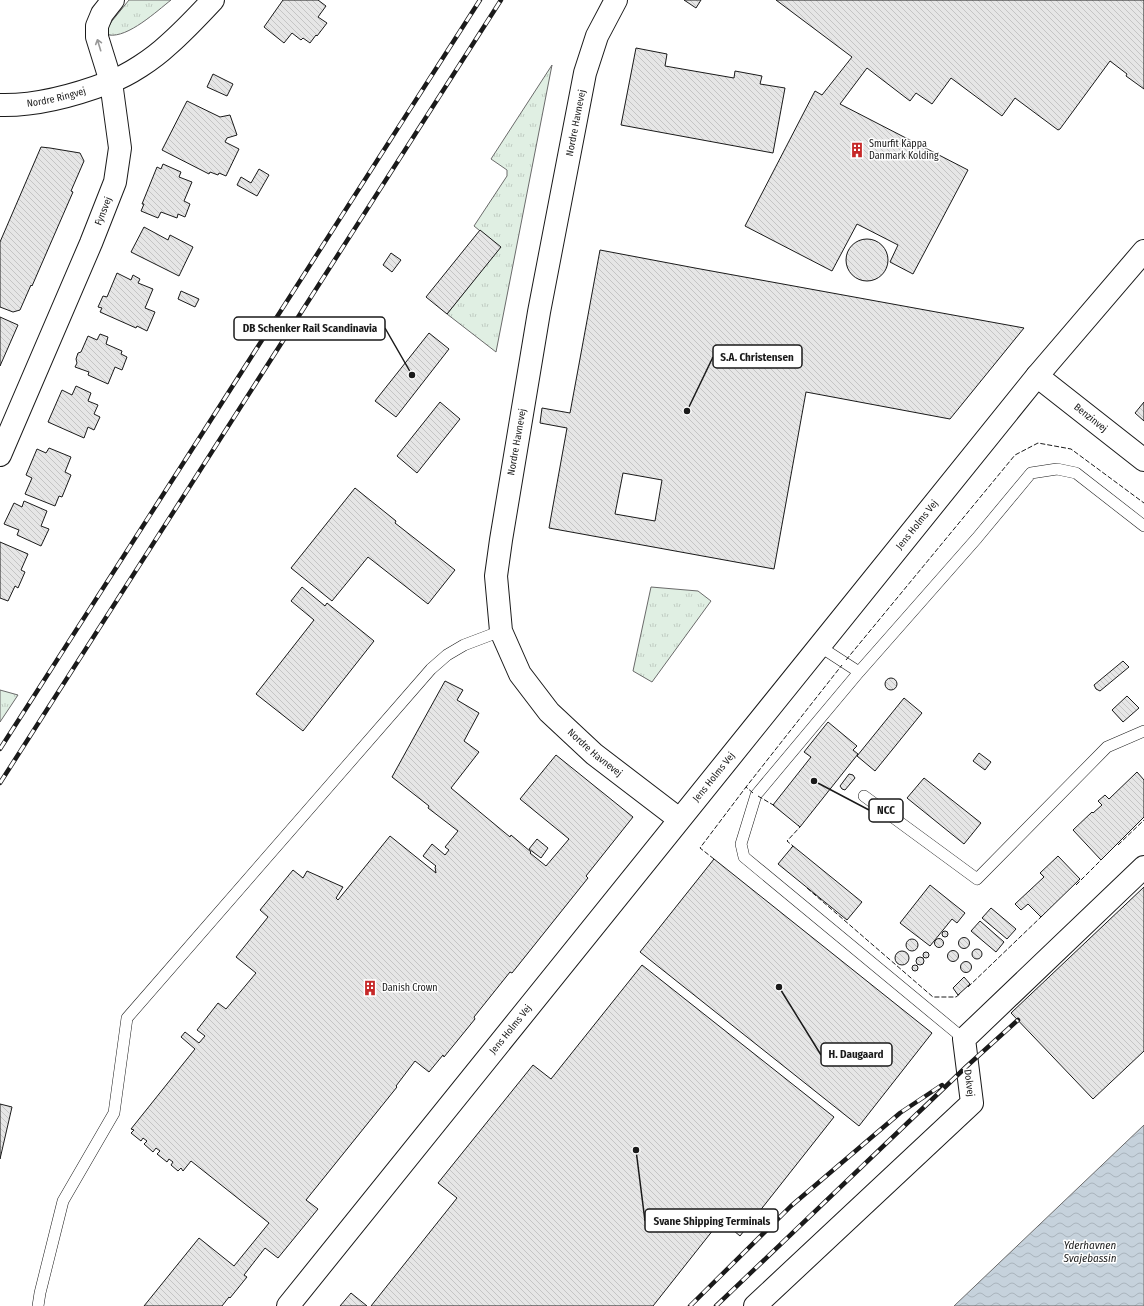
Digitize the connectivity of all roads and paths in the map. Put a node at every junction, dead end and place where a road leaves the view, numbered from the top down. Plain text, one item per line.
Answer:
1 (113, 0) edge
2 (214, 0) edge
3 (616, 0) edge
4 (111, 82) junction
5 (0, 105) edge
6 (1144, 251) edge
7 (1036, 376) junction
8 (0, 455) edge
9 (1144, 460) edge
10 (1144, 526) edge
11 (501, 631) junction
12 (819, 646) junction
13 (859, 672) junction
14 (1144, 730) edge
15 (864, 796) dead end
16 (679, 818) junction
17 (1144, 867) edge
18 (964, 1039) junction
19 (38, 1306) edge
20 (288, 1306) edge
21 (755, 1306) edge

4 -> 1 street, Fynsvej
2 - 4 street
3 - 11 street, Nordre Havnevej
4 - 5 street, Nordre Ringvej
4 - 8 street, Fynsvej
6 - 7 street, Jens Holms Vej
7 - 9 street, Benzinvej
7 - 12 street, Jens Holms Vej
10 - 13 lane
11 - 16 street, Nordre Havnevej
11 - 19 lane
12 - 13 lane
12 - 16 street, Jens Holms Vej
13 - 18 lane
14 - 15 lane
16 - 20 street, Jens Holms Vej
17 - 18 street
18 - 21 street, Dokvej

